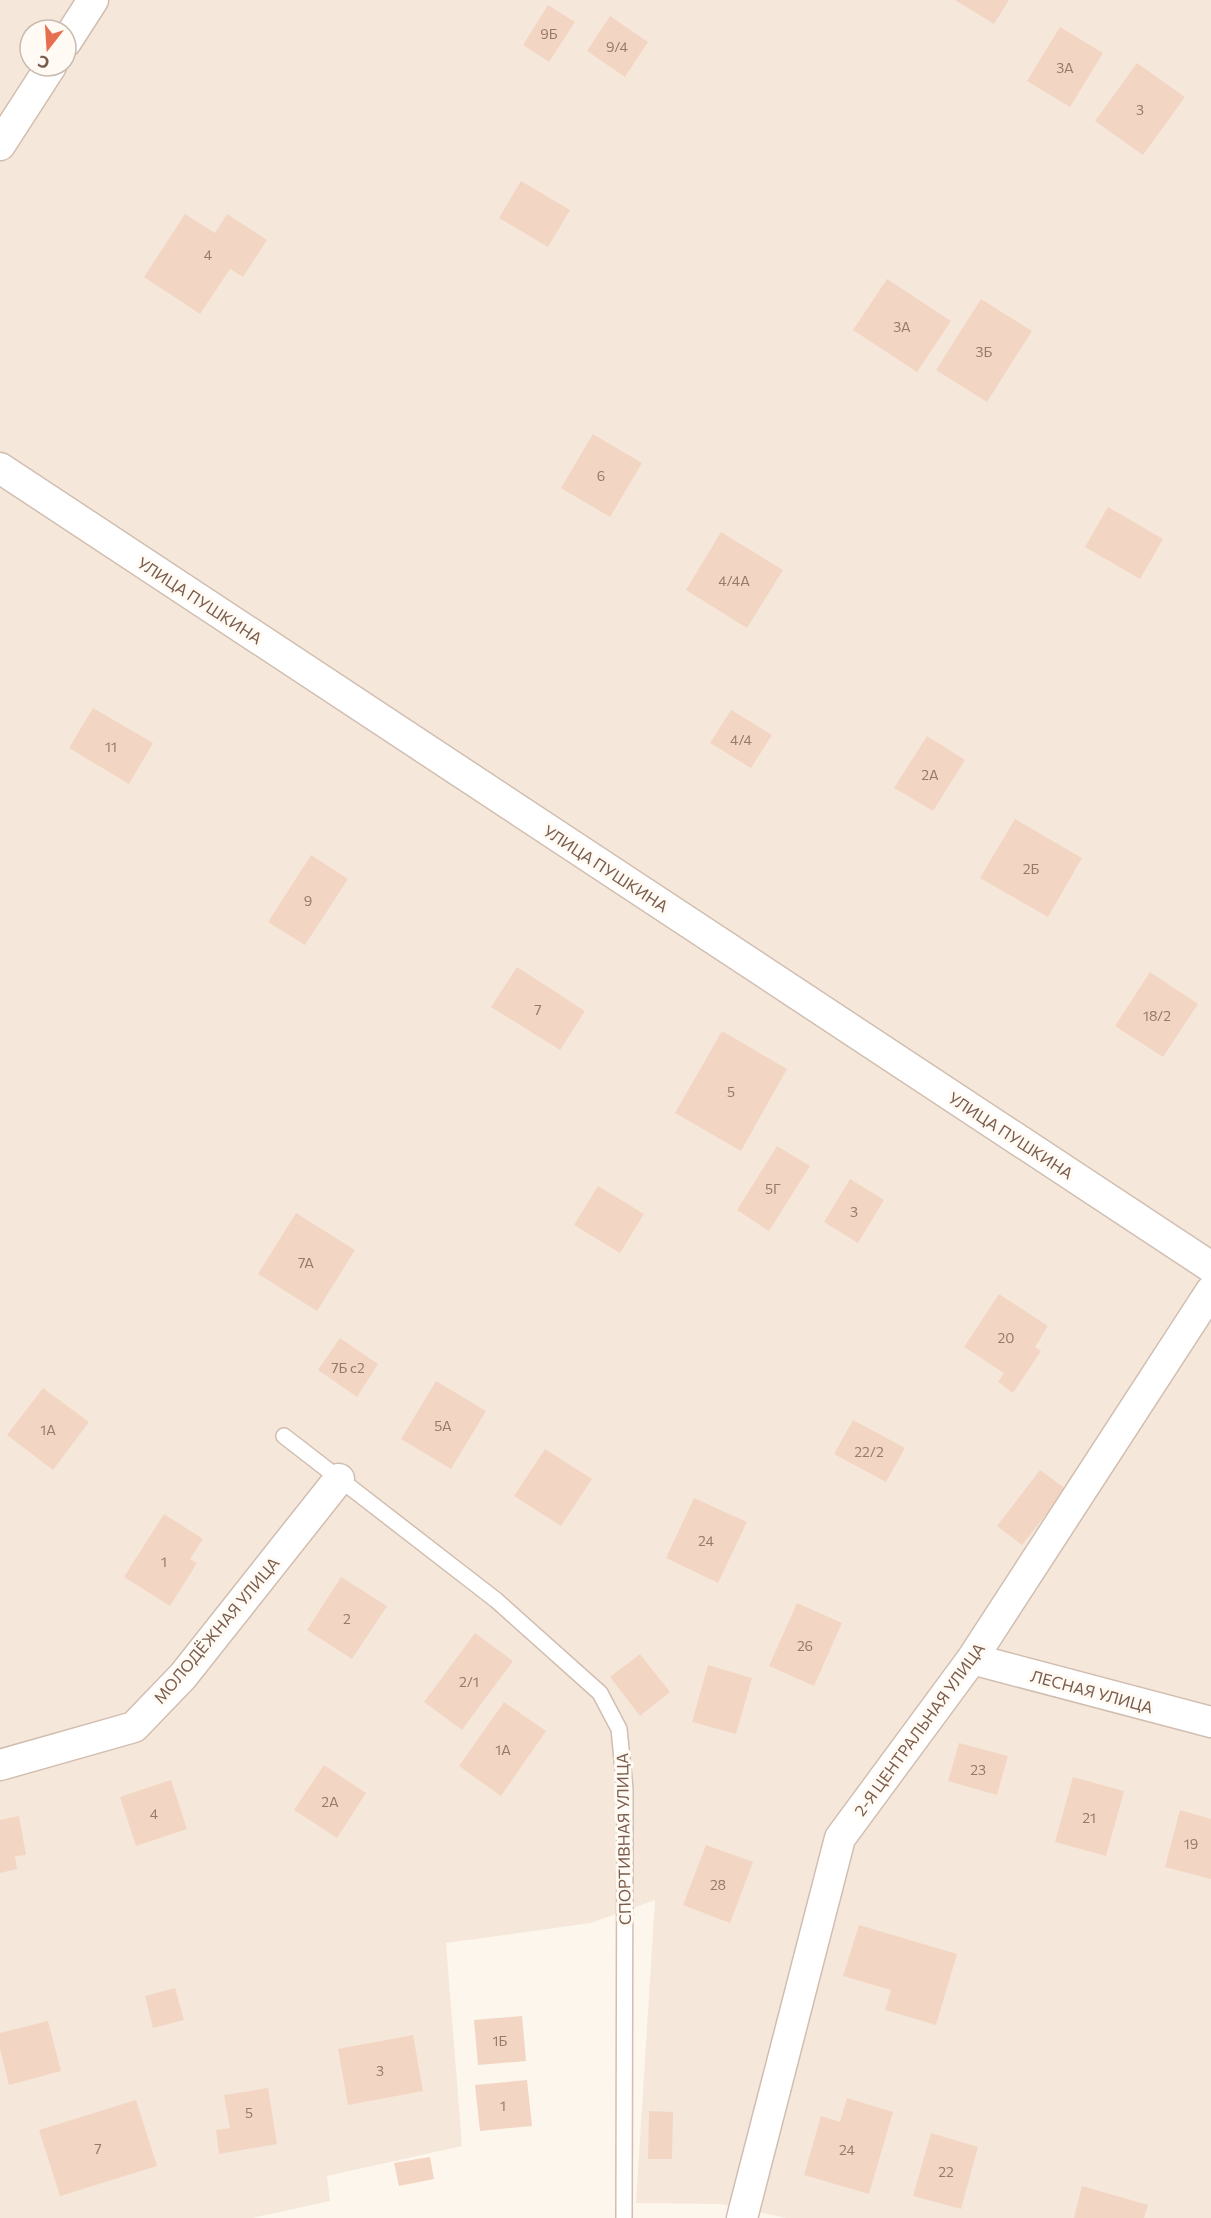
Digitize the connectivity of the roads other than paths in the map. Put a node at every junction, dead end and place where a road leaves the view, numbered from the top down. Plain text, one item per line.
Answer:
1 (93, 0) edge
2 (78, 23) edge
3 (43, 78) edge
4 (0, 145) edge
5 (0, 468) edge
6 (1211, 1267) edge
7 (1211, 1291) edge
8 (284, 1436) dead end
9 (339, 1479) junction
10 (972, 1659) junction
11 (1211, 1722) edge
12 (0, 1765) edge
13 (624, 2218) edge
14 (742, 2218) edge

1 - 2 street
3 - 4 street
5 - 6 street, УЛИЦА ПУШКИНА
7 - 10 street, 2-Я ЦЕНТРАЛЬНАЯ УЛИЦА
8 - 9 lane, СПОРТИВНАЯ УЛИЦА
9 - 12 street, МОЛОДЁЖНАЯ УЛИЦА
9 - 13 lane, СПОРТИВНАЯ УЛИЦА
10 - 11 street, ЛЕСНАЯ УЛИЦА
10 - 14 street, 2-Я ЦЕНТРАЛЬНАЯ УЛИЦА

